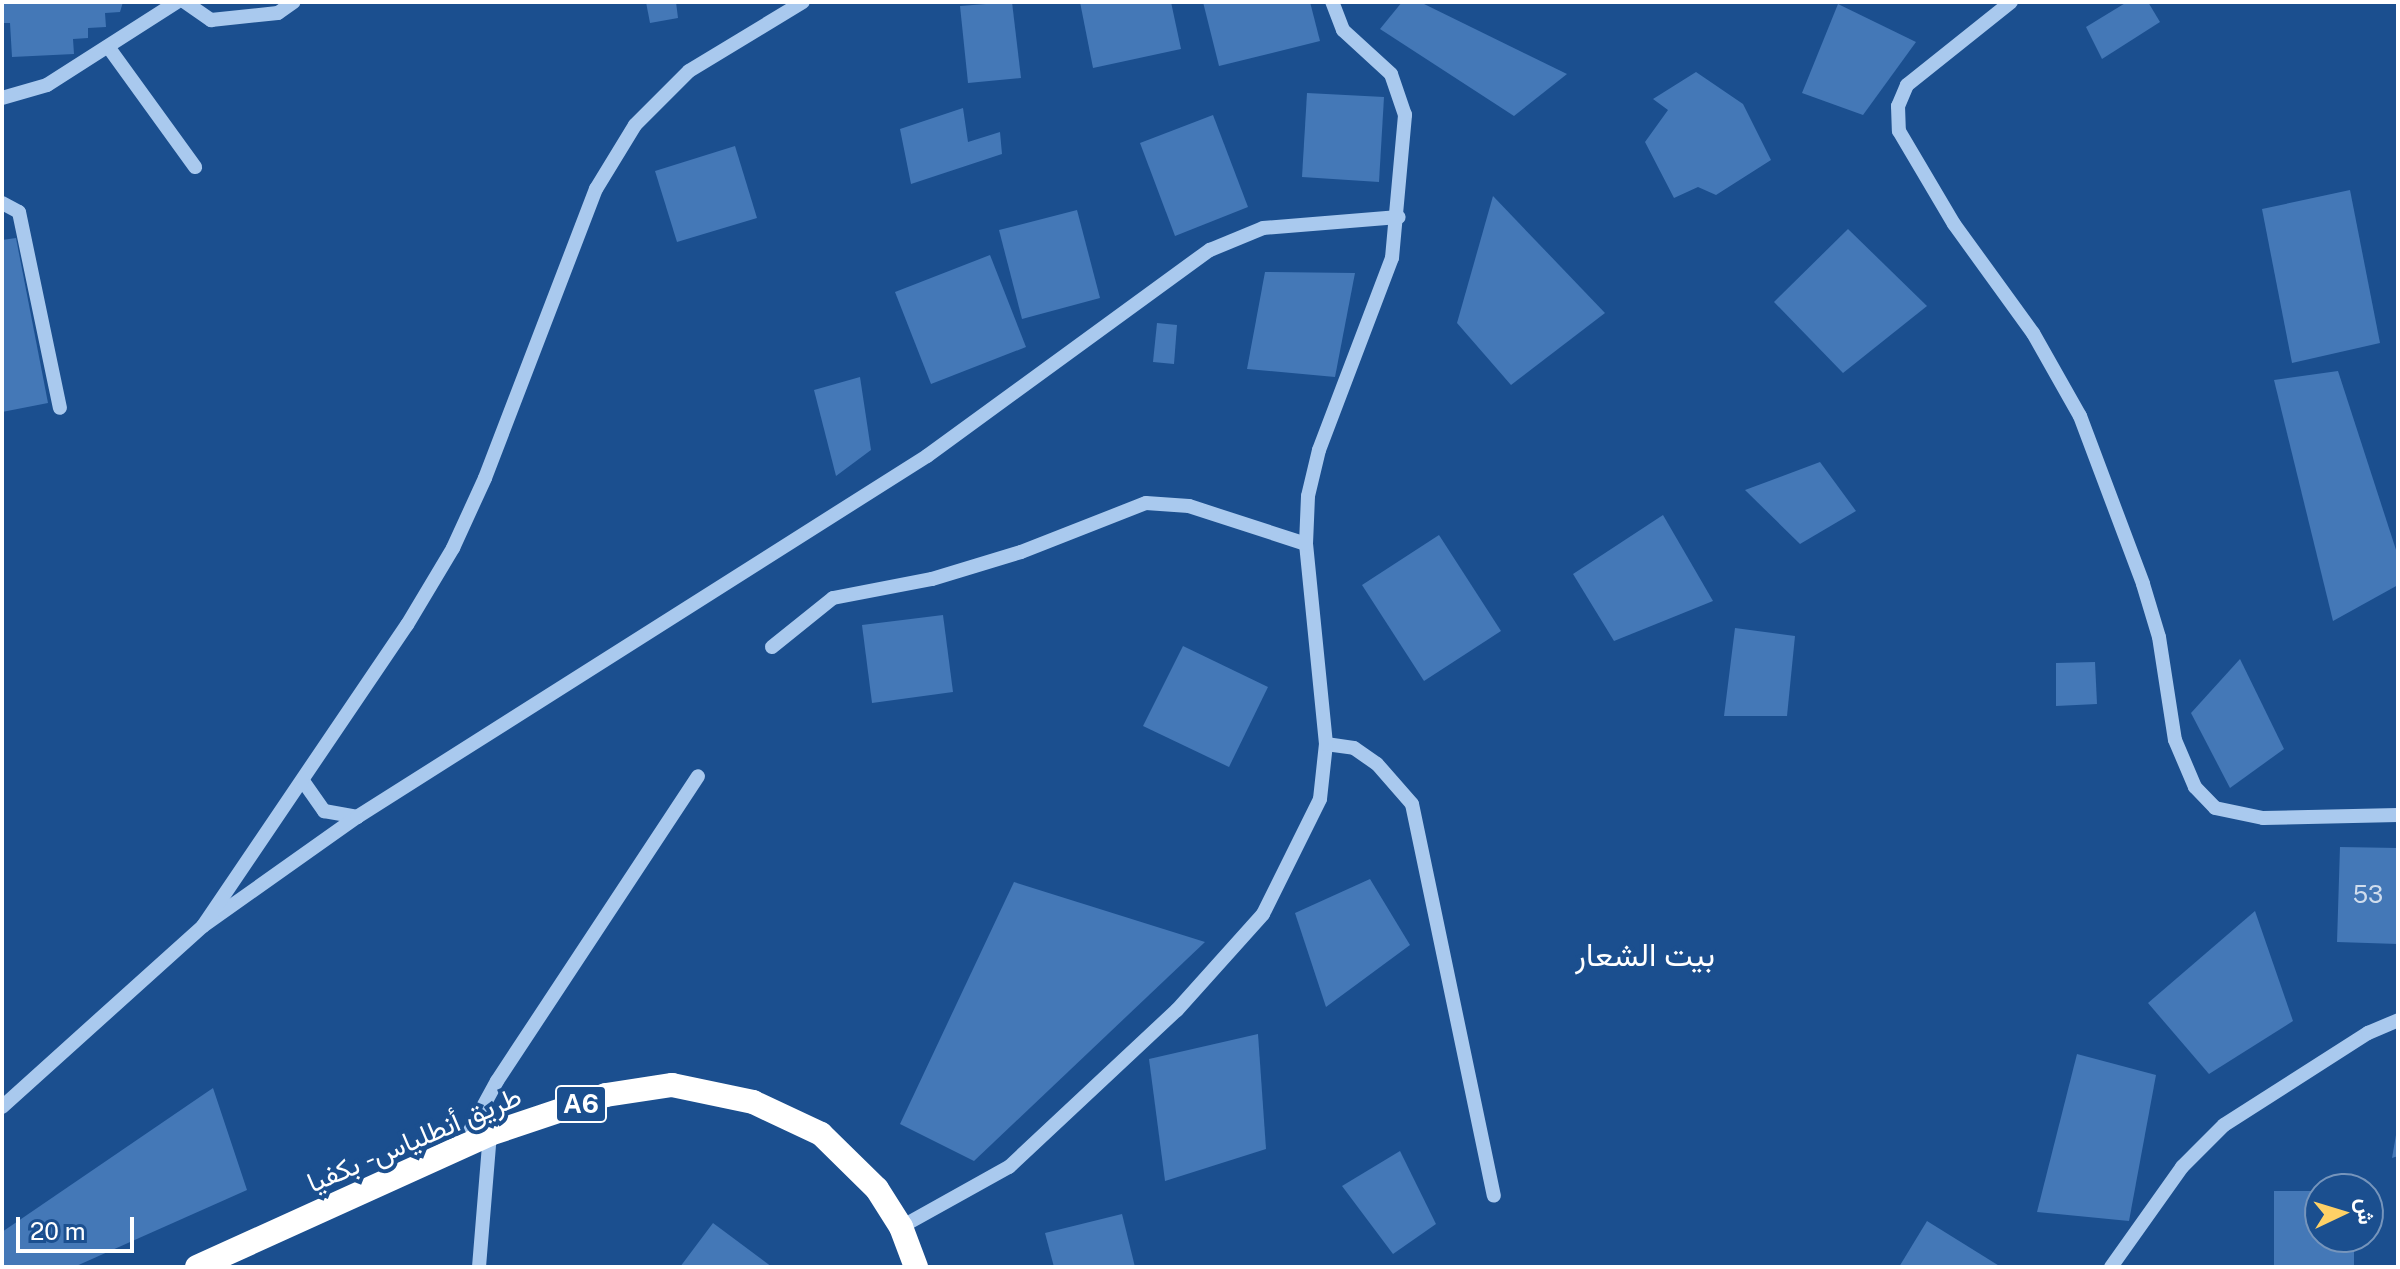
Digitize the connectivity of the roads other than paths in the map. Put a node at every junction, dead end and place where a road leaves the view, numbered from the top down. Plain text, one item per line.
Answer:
1 (177, 2) edge
2 (185, 2) edge
3 (294, 2) edge
4 (803, 2) edge
5 (1332, 2) edge
6 (2011, 2) edge
7 (109, 48) junction
8 (2, 98) edge
9 (195, 167) dead end
10 (2, 203) edge
11 (1399, 217) junction
12 (60, 408) dead end
13 (1306, 544) junction
14 (772, 647) dead end
15 (1326, 744) junction
16 (698, 776) dead end
17 (303, 781) junction
18 (2398, 815) edge
19 (357, 817) junction
20 (203, 926) junction
21 (2398, 1020) edge
22 (2, 1107) edge
23 (490, 1134) junction
24 (462, 1146) junction
25 (1494, 1196) dead end
26 (901, 1227) junction
27 (197, 1267) edge
28 (479, 1267) edge
29 (916, 1267) edge
30 (2111, 1267) edge

1 - 7 street
2 - 3 street
4 - 17 street
5 - 11 street
6 - 18 street
7 - 8 street
7 - 9 street
10 - 12 street
11 - 13 street
11 - 19 street
13 - 14 street
13 - 15 street
15 - 25 street
15 - 26 street
16 - 24 street
17 - 19 street
17 - 20 street
19 - 20 street
20 - 22 street
21 - 30 street
23 - 24 highway, طريق أنطلياس - بكفيا / A6
23 - 26 highway, طريق أنطلياس - بكفيا / A6
23 - 28 street
24 - 27 highway, طريق أنطلياس - بكفيا / A6
26 - 29 highway, طريق أنطلياس - بكفيا / A6

